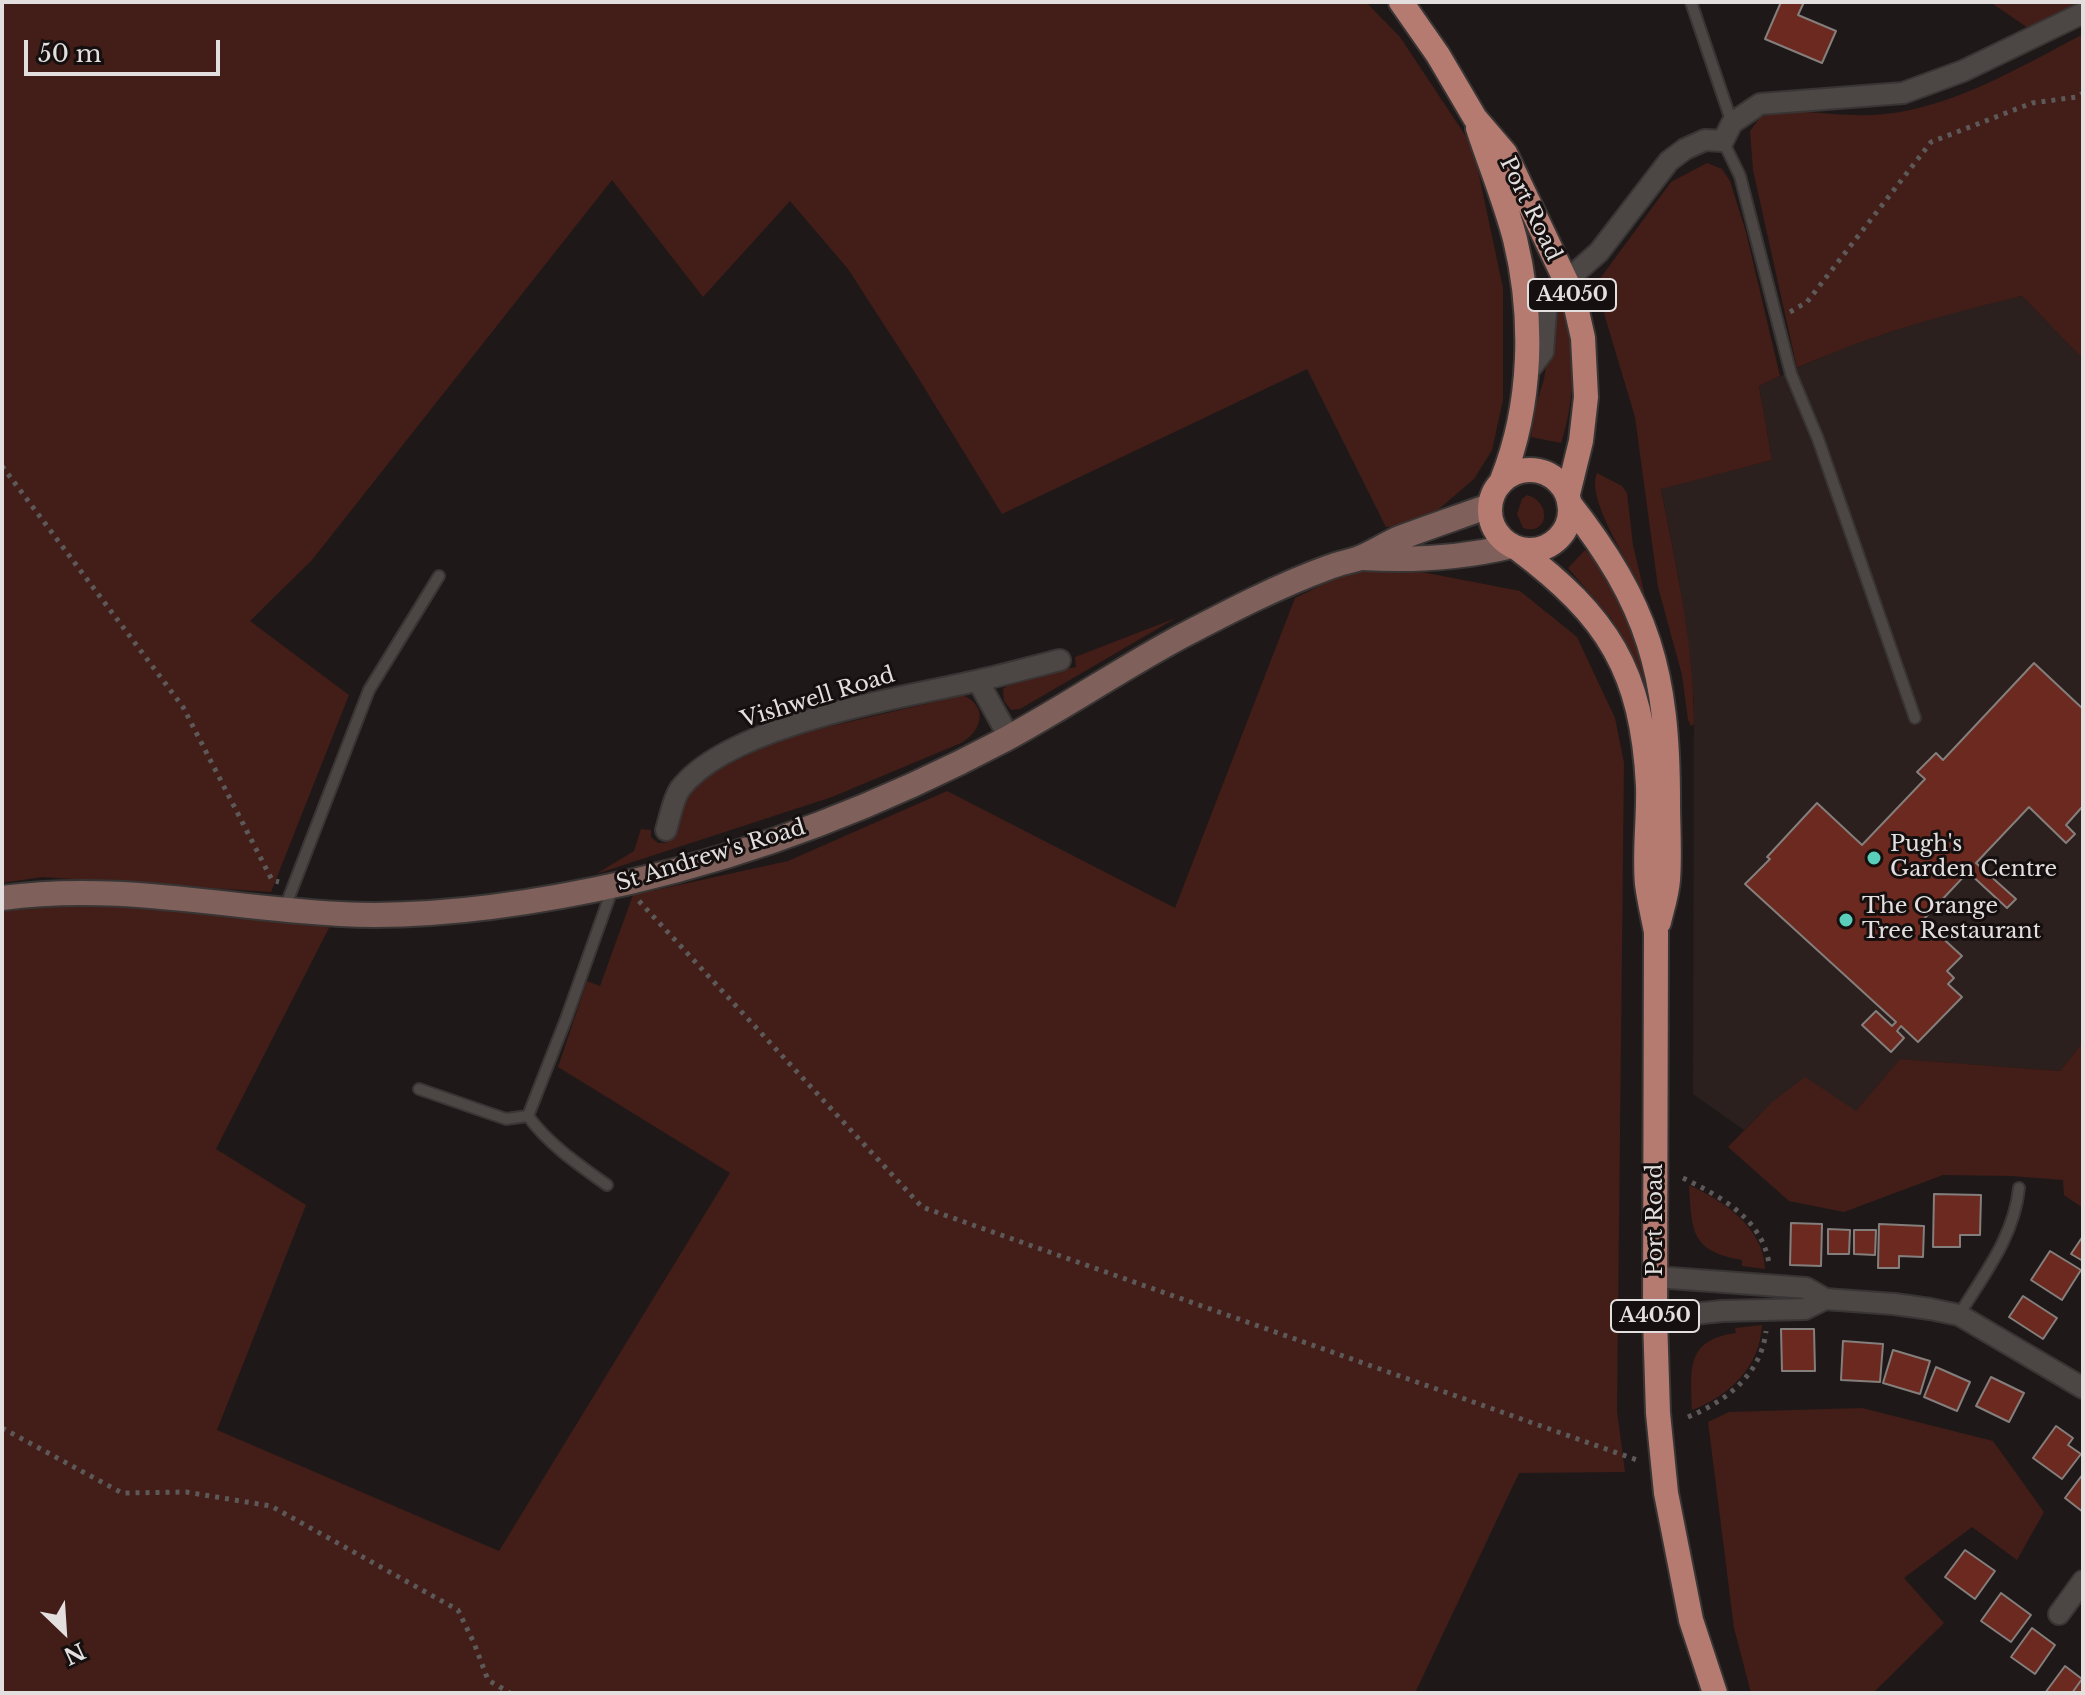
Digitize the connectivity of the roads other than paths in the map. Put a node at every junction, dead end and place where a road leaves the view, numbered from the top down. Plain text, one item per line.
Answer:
1 (1401, 2) edge
2 (1691, 2) edge
3 (2083, 13) edge
4 (1475, 118) junction
5 (1728, 132) junction
6 (1566, 281) junction
7 (1526, 374) junction
8 (1502, 480) junction
9 (1568, 498) junction
10 (1489, 506) junction
11 (1515, 548) junction
12 (1360, 558) junction
13 (439, 576) dead end
14 (1060, 660) dead end
15 (978, 681) junction
16 (1915, 718) dead end
17 (1009, 737) junction
18 (666, 830) dead end
19 (624, 883) junction
20 (2, 898) edge
21 (288, 898) junction
22 (1656, 932) junction
23 (419, 1089) dead end
24 (528, 1116) junction
25 (607, 1185) dead end
26 (2019, 1188) dead end
27 (1656, 1277) junction
28 (1825, 1299) junction
29 (1959, 1315) junction
30 (1655, 1318) junction
31 (2083, 1388) edge
32 (2083, 1581) edge
33 (2059, 1614) dead end
34 (1715, 1693) edge

1 - 4 main road, Port Road / A4050
2 - 5 lane
3 - 5 street
4 - 6 main road, Port Road / A4050
4 - 7 main road, Port Road / A4050
5 - 6 street
5 - 16 lane
6 - 7 street
6 - 9 main road, Port Road / A4050
7 - 8 main road, Port Road / A4050
8 - 9 main road
8 - 10 main road
9 - 11 main road
9 - 22 main road, Port Road / A4050
10 - 11 main road
10 - 12 street, St Andrew's Road
11 - 12 street, St Andrew's Road
11 - 22 main road, Port Road / A4050
12 - 17 street, St Andrew's Road
13 - 21 lane
14 - 15 street, Vishwell Road
15 - 17 street
15 - 18 street, Vishwell Road
17 - 19 street, St Andrew's Road
19 - 21 street, St Andrew's Road
19 - 24 lane
20 - 21 street, St Andrew's Road
22 - 27 main road, Port Road / A4050
23 - 24 lane
24 - 25 lane
26 - 29 lane
27 - 28 street
27 - 30 main road, Port Road / A4050
28 - 29 street
28 - 30 street
29 - 31 street
30 - 34 main road, Port Road / A4050
32 - 33 street

